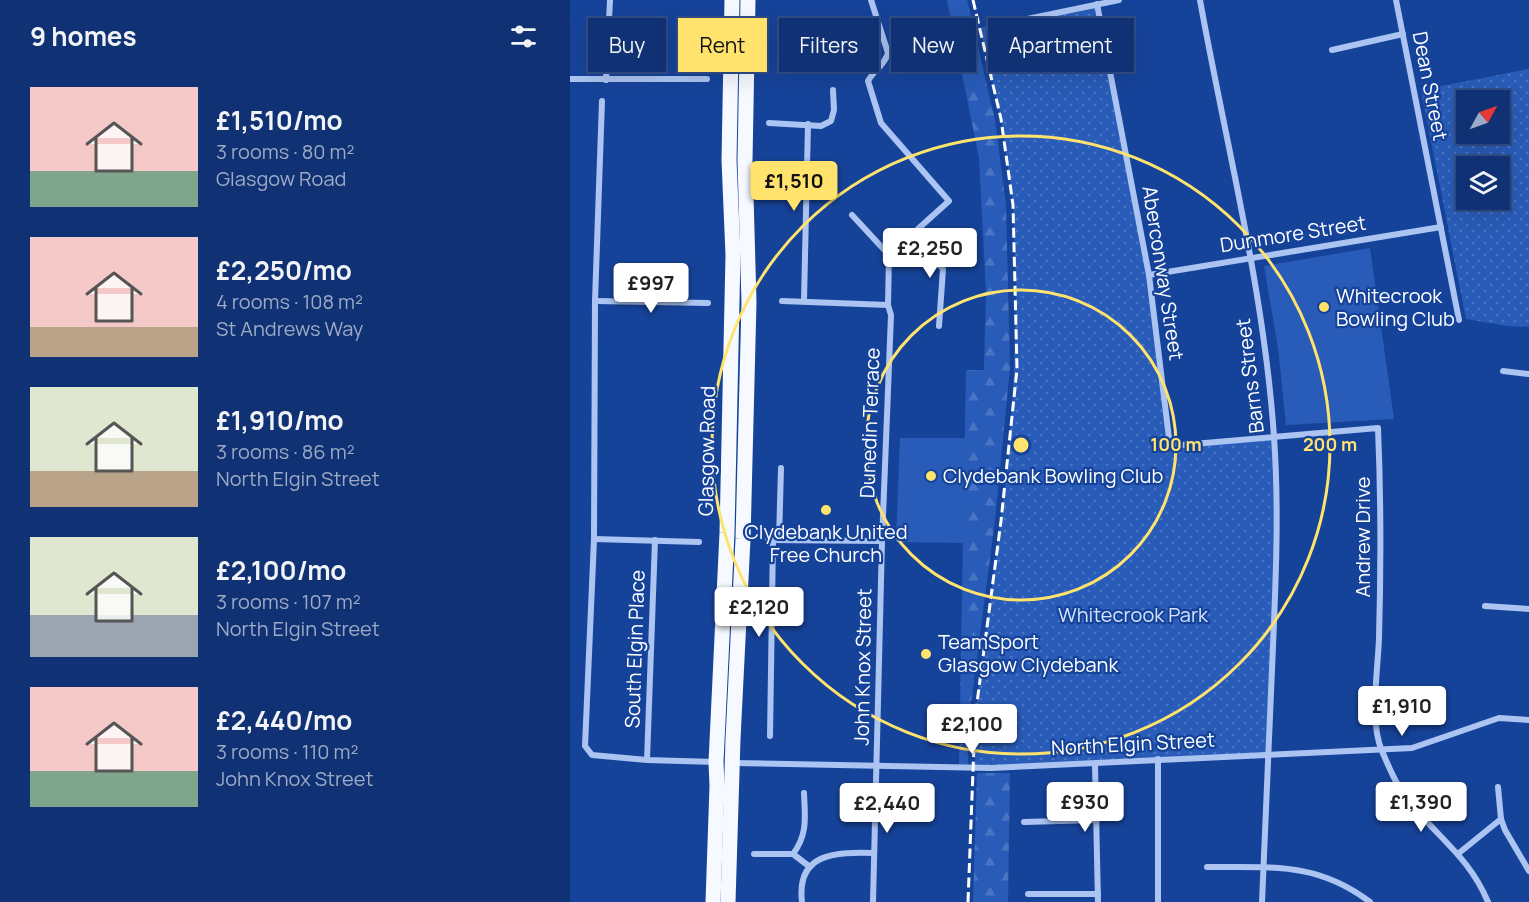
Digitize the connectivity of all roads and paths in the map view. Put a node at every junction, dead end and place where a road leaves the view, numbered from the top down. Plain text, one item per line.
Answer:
1 (610, 0) edge
2 (732, 0) edge
3 (748, 0) edge
4 (871, 0) edge
5 (1119, 0) edge
6 (1200, 0) edge
7 (1396, 0) edge
8 (1097, 4) junction
9 (1032, 18) edge
10 (1403, 34) junction
11 (1332, 50) dead end
12 (570, 79) edge
13 (707, 79) dead end
14 (606, 80) junction
15 (833, 90) dead end
16 (602, 101) dead end
17 (769, 123) dead end
18 (808, 124) junction
19 (852, 215) dead end
20 (1441, 227) junction
21 (910, 236) junction
22 (889, 255) junction
23 (1251, 258) junction
24 (1149, 275) junction
25 (804, 300) junction
26 (595, 301) junction
27 (782, 301) dead end
28 (708, 303) dead end
29 (888, 305) junction
30 (1459, 320) dead end
31 (939, 326) dead end
32 (1503, 371) dead end
33 (1529, 374) edge
34 (1274, 436) junction
35 (781, 468) dead end
36 (594, 539) junction
37 (655, 540) junction
38 (774, 540) junction
39 (882, 541) junction
40 (699, 542) dead end
41 (1485, 606) dead end
42 (1529, 609) edge
43 (1529, 720) edge
44 (770, 736) dead end
45 (1381, 750) junction
46 (1269, 754) junction
47 (1158, 759) junction
48 (647, 760) junction
49 (716, 762) junction
50 (733, 763) junction
51 (1095, 764) junction
52 (878, 766) junction
53 (1498, 787) dead end
54 (804, 793) dead end
55 (1501, 819) junction
56 (1097, 820) junction
57 (1024, 822) dead end
58 (874, 853) junction
59 (1459, 853) junction
60 (754, 854) dead end
61 (793, 854) junction
62 (810, 867) junction
63 (1207, 867) dead end
64 (1264, 868) junction
65 (1529, 871) edge
66 (1028, 894) dead end
67 (1098, 894) junction
68 (713, 902) edge
69 (728, 902) edge
70 (802, 902) edge
71 (873, 902) edge
72 (1098, 902) edge
73 (1158, 902) edge
74 (1262, 902) edge
75 (1370, 902) edge
76 (1488, 902) edge

1 - 14 street
2 - 49 main road, Glasgow Road
3 - 50 main road, Glasgow Road
4 - 21 street
5 - 8 street
6 - 23 street, Barns Street
7 - 10 street, Dean Street
8 - 9 street
8 - 24 street, Aberconway Street
10 - 11 street
10 - 20 street, Dean Street
12 - 14 street
13 - 14 street
15 - 18 street
16 - 26 street
17 - 18 street
18 - 25 street
19 - 22 street
20 - 23 street, Dunmore Street
20 - 30 street, Dean Street
21 - 22 street
21 - 31 street
22 - 29 street, Dunedin Terrace
23 - 24 street, Dunmore Street
23 - 34 street, Barns Street
24 - 34 street, Aberconway Street
25 - 27 street
25 - 29 street
26 - 28 street
26 - 36 street
29 - 39 street, Dunedin Terrace
32 - 33 street
34 - 45 street, Andrew Drive
34 - 46 street, Barns Street
35 - 38 street
36 - 37 street
36 - 48 street
37 - 40 street
37 - 48 street, South Elgin Place
38 - 39 street
38 - 44 street
39 - 52 street, John Knox Street
41 - 42 street
43 - 45 street, North Elgin Street
45 - 46 street, North Elgin Street
45 - 59 street
46 - 47 street, North Elgin Street
46 - 64 street, Barns Street
47 - 51 street, North Elgin Street
47 - 73 street
48 - 49 street
49 - 50 main road
49 - 68 main road, Glasgow Road
50 - 52 street, North Elgin Street
50 - 69 main road, Glasgow Road
51 - 52 street, North Elgin Street
51 - 56 street
52 - 58 street, John Knox Street
53 - 55 street
54 - 61 street
55 - 59 street
55 - 65 street
56 - 57 street
56 - 67 street
58 - 62 street
58 - 71 street, John Knox Street
59 - 76 street
60 - 61 street
61 - 62 street
62 - 70 street
63 - 64 street
64 - 74 street, Barns Street
64 - 75 street
66 - 67 street
67 - 72 street

